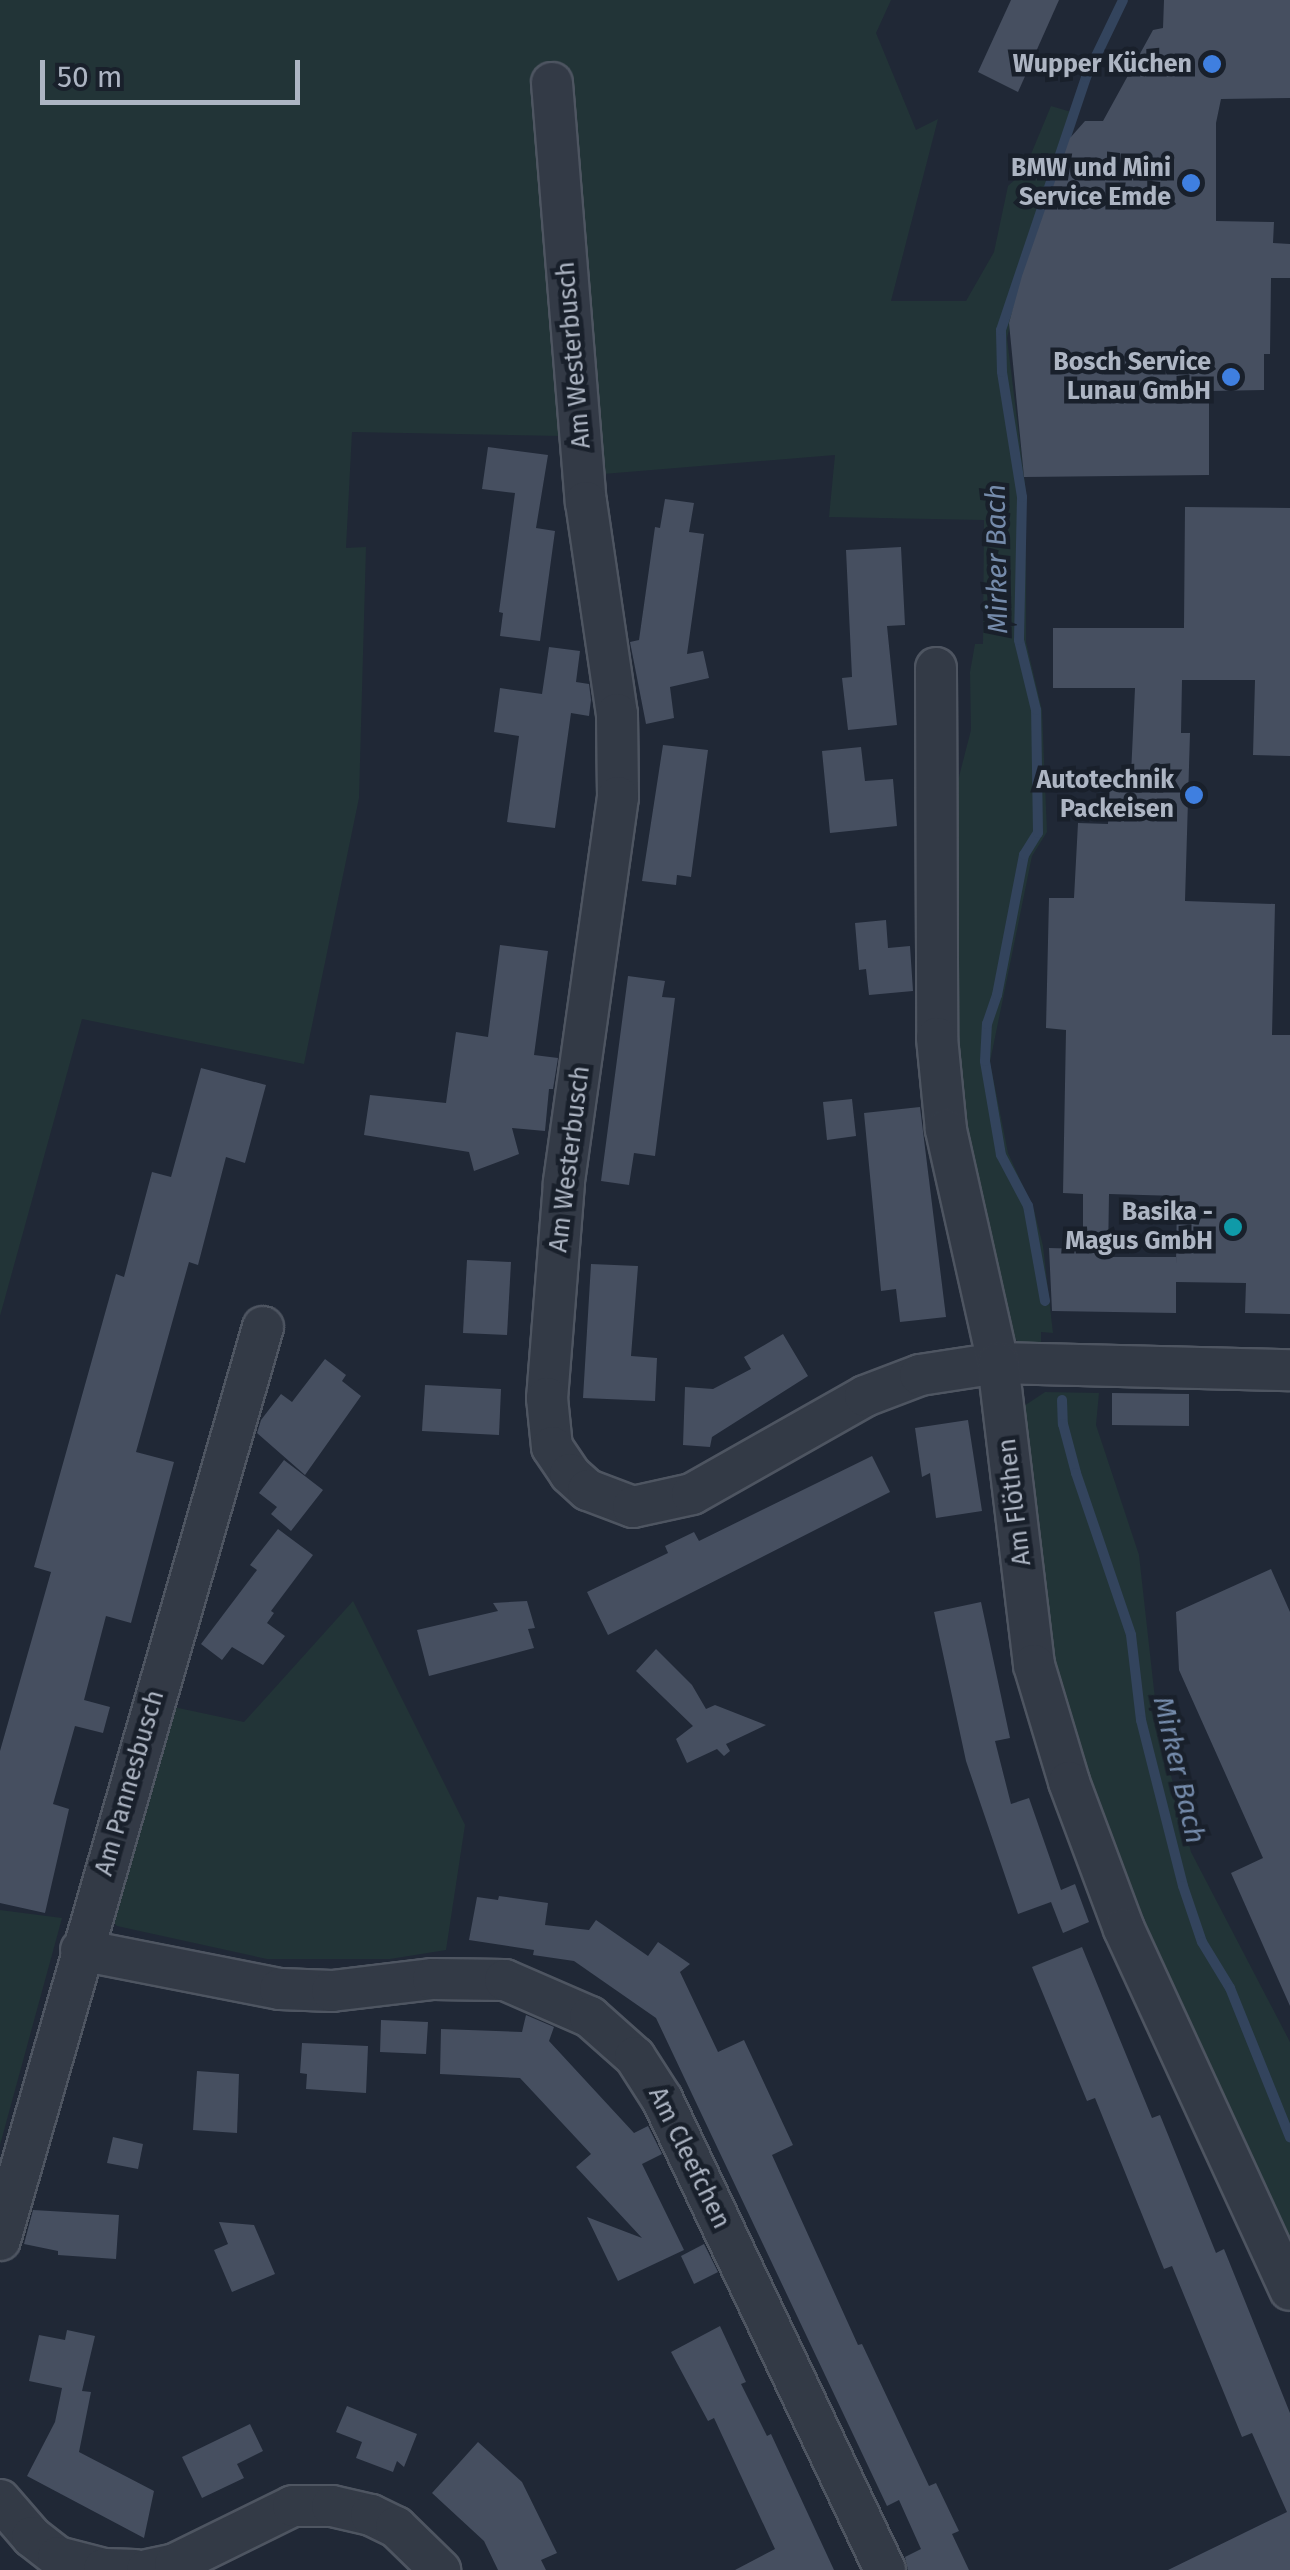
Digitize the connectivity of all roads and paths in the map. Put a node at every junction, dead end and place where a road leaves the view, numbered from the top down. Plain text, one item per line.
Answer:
1 (552, 84) dead end
2 (936, 668) dead end
3 (262, 1327) dead end
4 (998, 1363) junction
5 (1290, 1370) edge
6 (81, 1950) junction
7 (0, 2240) edge
8 (1290, 2290) edge
9 (0, 2500) edge
10 (55, 2564) edge
11 (135, 2570) edge
12 (147, 2570) edge
13 (440, 2570) edge
14 (885, 2570) edge

1 - 4 street, Am Westerbusch
2 - 4 street, Am Flöthen
3 - 6 street, Am Pannesbusch
4 - 5 street, Am Westerbusch
4 - 8 street, Am Flöthen
6 - 7 street, Am Pannesbusch
6 - 14 street, Am Cleefchen
9 - 10 street
10 - 11 street
12 - 13 street

